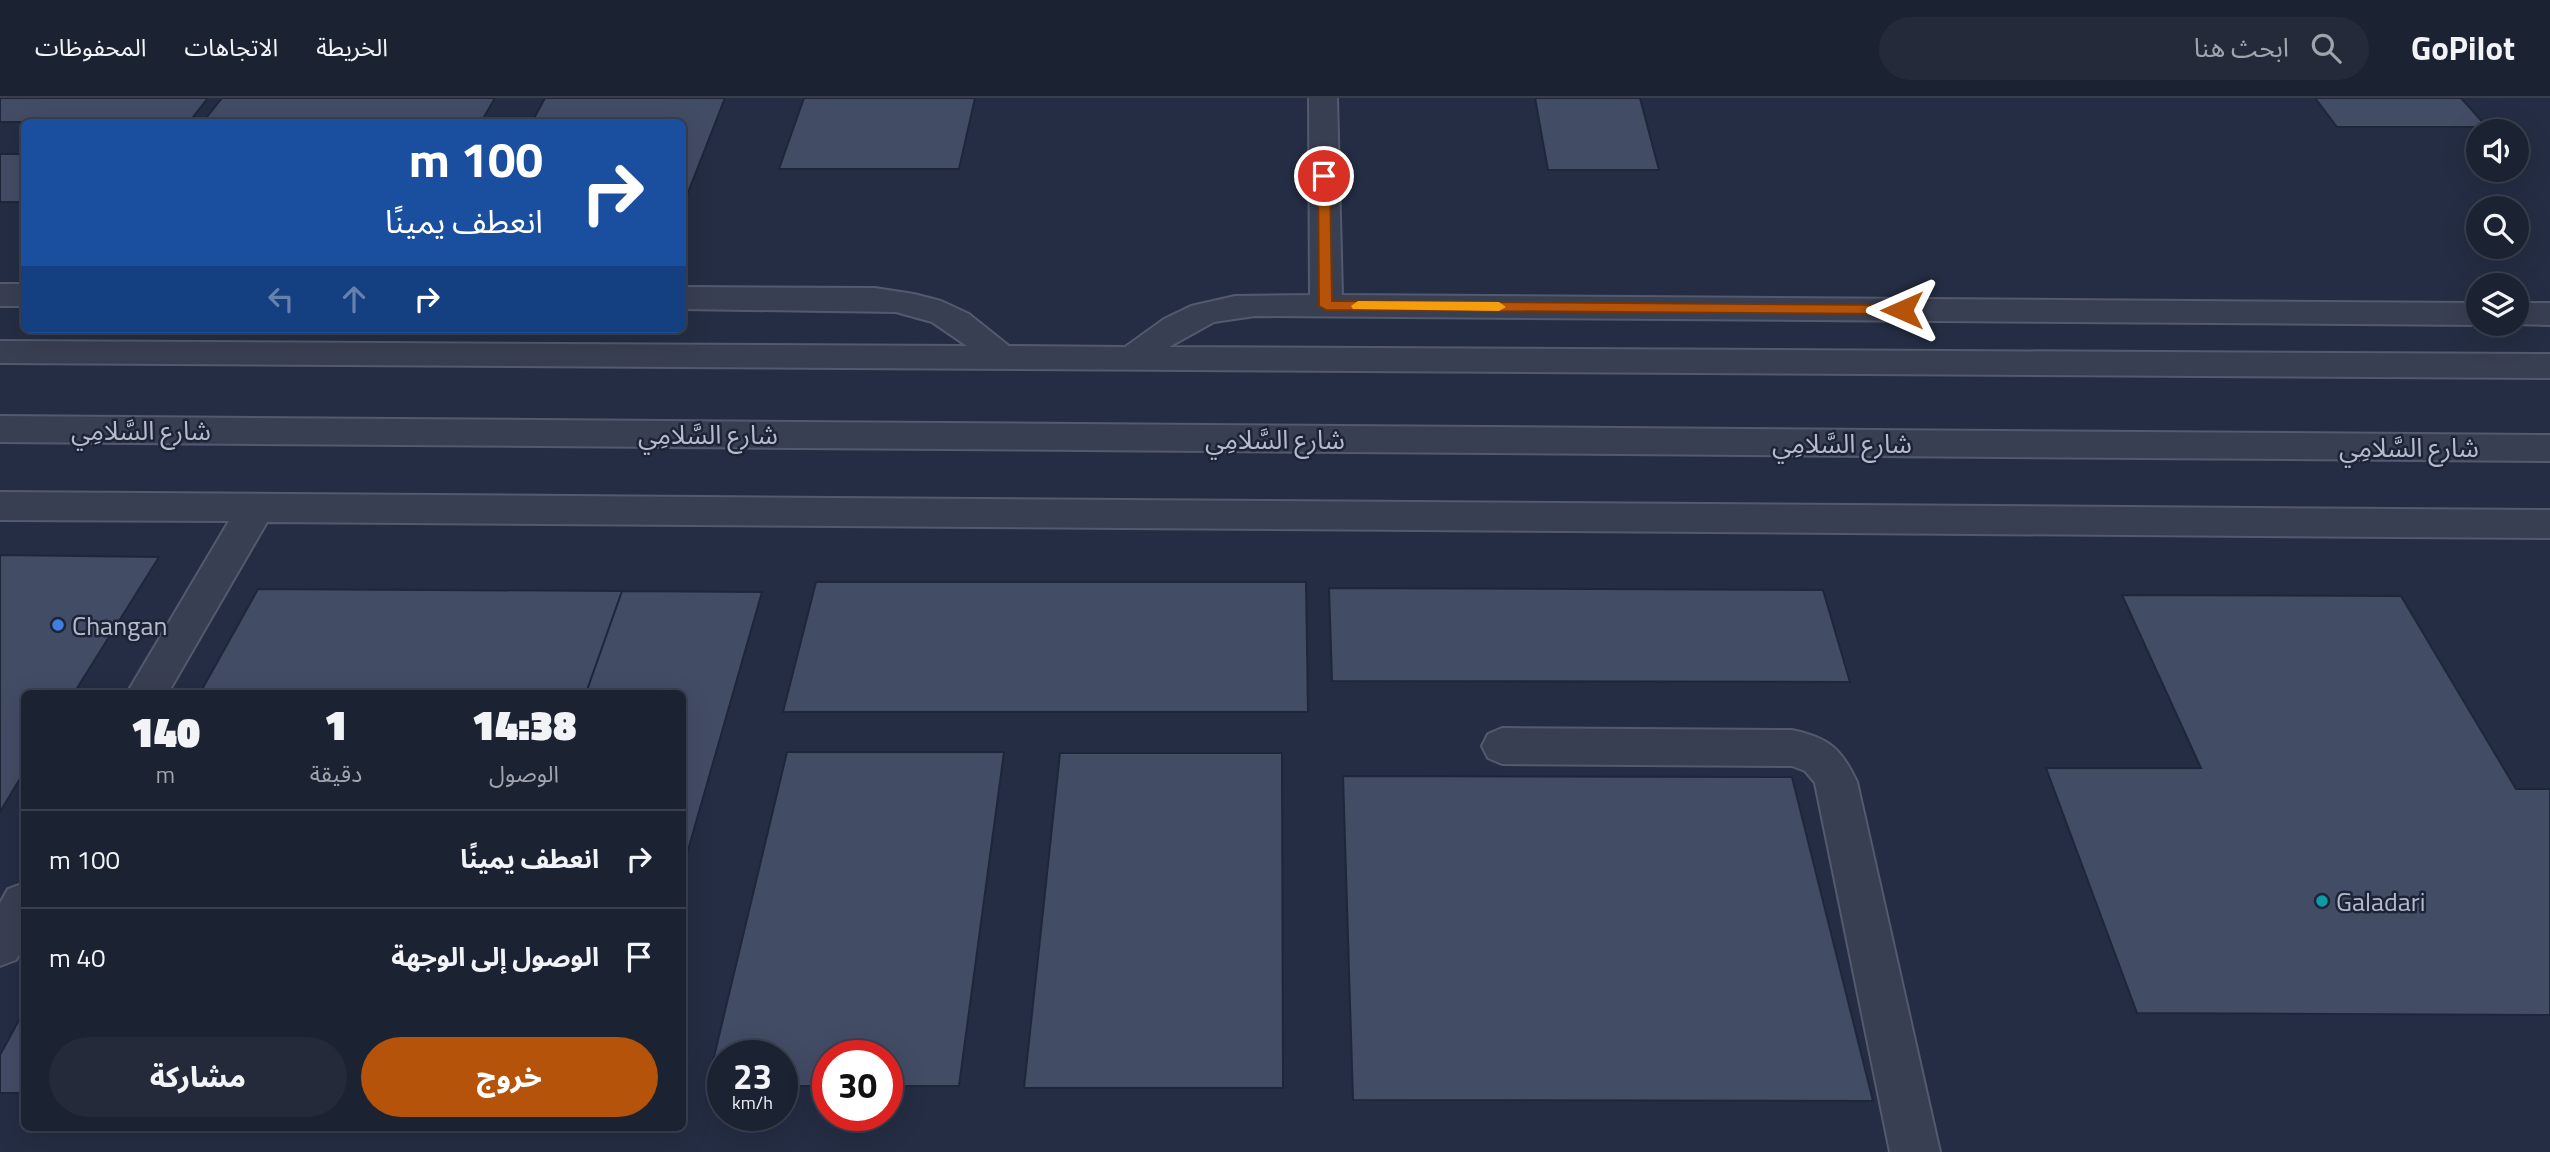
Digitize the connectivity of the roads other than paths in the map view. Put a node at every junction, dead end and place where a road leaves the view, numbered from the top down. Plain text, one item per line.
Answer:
1 (1323, 98) edge
2 (0, 295) edge
3 (21, 295) edge
4 (686, 298) edge
5 (1326, 306) junction
6 (2466, 314) edge
7 (2529, 314) edge
8 (2550, 314) edge
9 (0, 352) edge
10 (1000, 357) junction
11 (1132, 358) junction
12 (2550, 366) edge
13 (0, 429) edge
14 (2550, 448) edge
15 (0, 506) edge
16 (256, 508) junction
17 (2550, 524) edge
18 (149, 690) edge
19 (1502, 746) dead end
20 (21, 908) edge
21 (0, 945) edge
22 (1915, 1152) edge

1 - 5 street
2 - 3 street
4 - 10 street
5 - 6 street
5 - 11 street
7 - 8 street
9 - 10 street
10 - 11 street
11 - 12 street
13 - 14 street, شارع السَّلامِي
15 - 16 street
16 - 17 street
16 - 18 street
19 - 22 street
20 - 21 street

